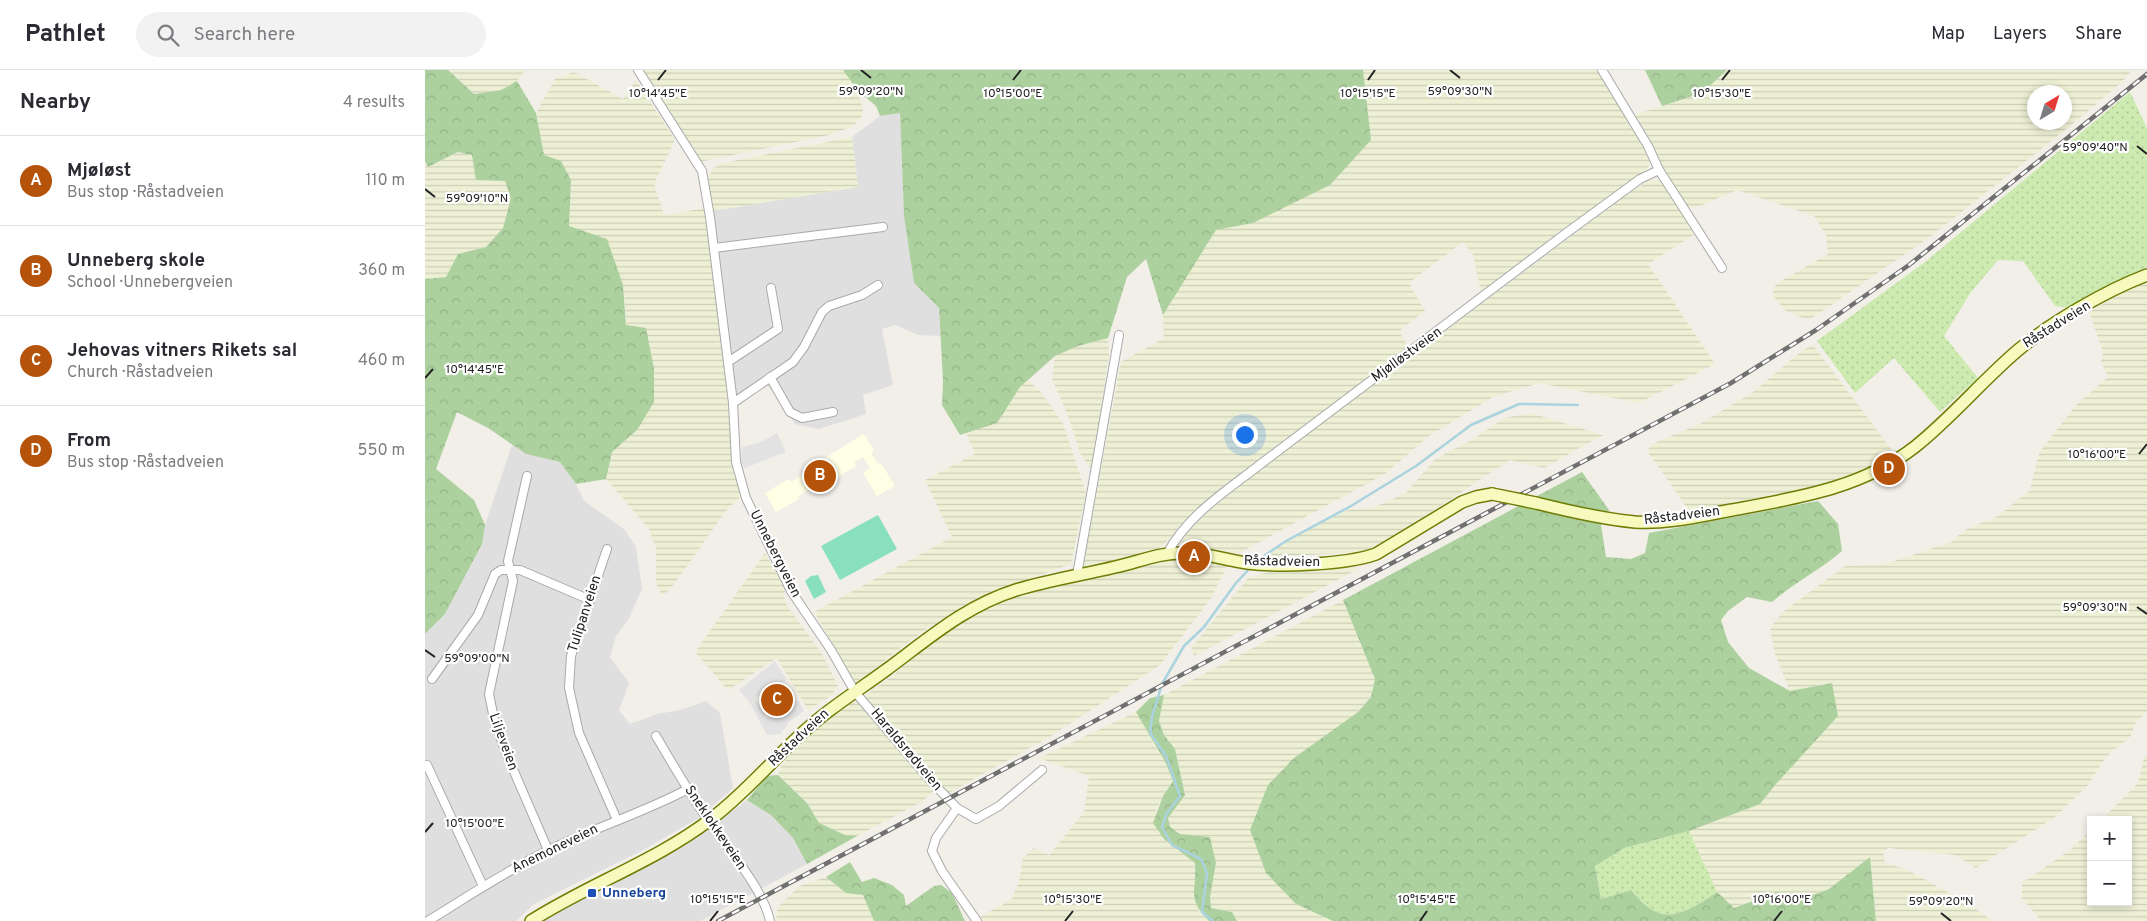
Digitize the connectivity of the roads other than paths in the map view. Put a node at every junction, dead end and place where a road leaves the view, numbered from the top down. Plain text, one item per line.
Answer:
1 (638, 70) edge
2 (1602, 70) edge
3 (1659, 170) junction
4 (883, 227) dead end
5 (714, 248) junction
6 (1722, 268) dead end
7 (2147, 275) edge
8 (878, 285) dead end
9 (771, 288) dead end
10 (1119, 335) dead end
11 (728, 362) junction
12 (770, 377) junction
13 (733, 403) junction
14 (833, 412) dead end
15 (527, 476) dead end
16 (607, 550) dead end
17 (1167, 554) junction
18 (510, 570) junction
19 (1077, 575) junction
20 (588, 600) junction
21 (431, 679) dead end
22 (855, 692) junction
23 (655, 736) dead end
24 (427, 764) dead end
25 (1042, 770) dead end
26 (688, 789) junction
27 (957, 808) junction
28 (617, 820) junction
29 (709, 821) junction
30 (548, 850) junction
31 (483, 886) junction
32 (428, 921) edge
33 (531, 921) edge
34 (770, 921) edge
35 (977, 921) edge

1 - 5 street, Unnebergveien
2 - 3 street
3 - 6 street
3 - 17 street, Mjølløstveien
4 - 5 street
5 - 11 street, Unnebergveien
7 - 17 main road, Råstadveien, bridge
8 - 12 street
9 - 11 street
10 - 19 street
11 - 13 street, Unnebergveien
12 - 13 street
12 - 14 street
13 - 22 street, Unnebergveien
15 - 18 street, Liljeveien
16 - 20 street, Tulipanveien
17 - 19 main road, Råstadveien
18 - 20 street
18 - 21 street
18 - 30 street, Liljeveien
19 - 22 main road, Råstadveien
20 - 28 street, Tulipanveien
22 - 27 street, Haraldsrødveien
22 - 29 main road, Råstadveien
23 - 26 street, Sneklokkeveien
24 - 31 street
25 - 27 street, Haraldsrødveien
26 - 28 street, Anemoneveien
26 - 29 street, Sneklokkeveien
27 - 35 street
28 - 30 street, Anemoneveien
29 - 33 main road, Råstadveien
29 - 34 street, Sneklokkeveien
30 - 31 street, Anemoneveien
31 - 32 street, Anemoneveien

